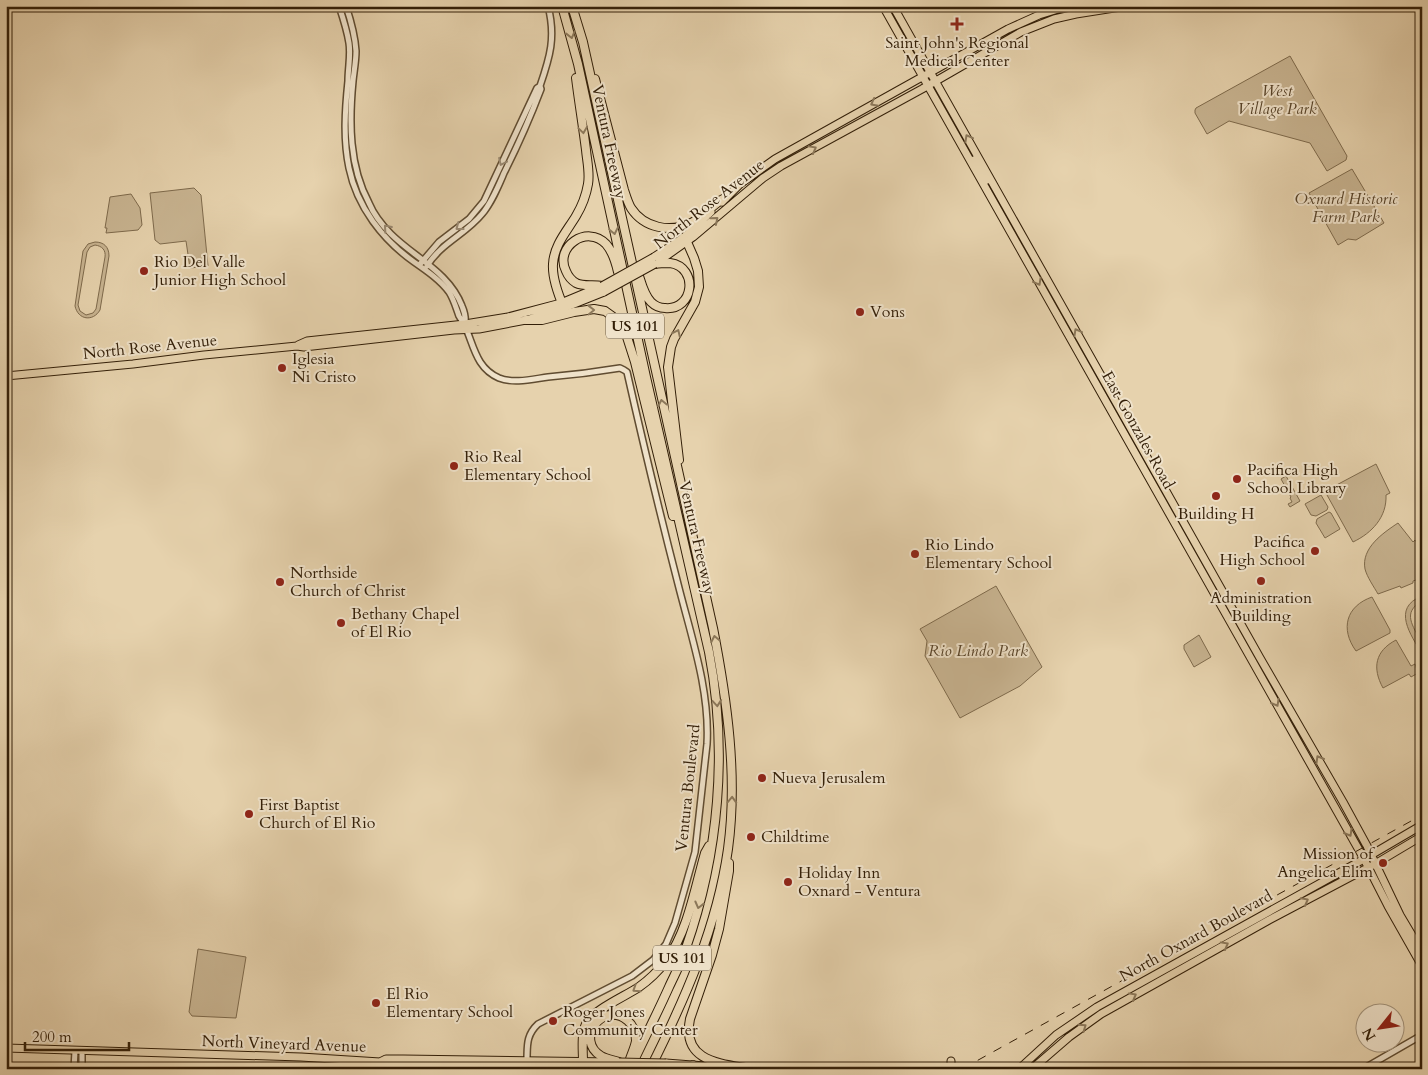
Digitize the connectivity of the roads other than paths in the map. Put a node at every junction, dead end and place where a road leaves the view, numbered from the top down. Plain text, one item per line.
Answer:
1 (339, 6) edge
2 (346, 6) edge
3 (548, 6) edge
4 (562, 6) edge
5 (572, 6) edge
6 (883, 6) edge
7 (893, 6) edge
8 (1068, 6) edge
9 (1127, 6) edge
10 (583, 42) junction
11 (578, 64) junction
12 (934, 70) junction
13 (919, 78) junction
14 (939, 79) junction
15 (925, 87) junction
16 (964, 151) junction
17 (992, 180) junction
18 (984, 185) junction
19 (725, 198) junction
20 (1011, 214) junction
21 (685, 240) junction
22 (630, 254) junction
23 (654, 260) junction
24 (424, 265) junction
25 (603, 289) junction
26 (562, 305) junction
27 (631, 307) junction
28 (526, 320) junction
29 (466, 327) junction
30 (6, 376) edge
31 (680, 484) junction
32 (1181, 534) junction
33 (685, 551) junction
34 (1214, 576) junction
35 (1207, 579) junction
36 (1229, 602) junction
37 (1317, 777) junction
38 (1339, 795) junction
39 (1422, 825) edge
40 (1422, 836) edge
41 (712, 840) junction
42 (728, 848) junction
43 (1371, 855) junction
44 (1364, 859) junction
45 (1371, 866) junction
46 (1278, 907) junction
47 (1269, 920) junction
48 (1250, 922) junction
49 (1419, 952) edge
50 (1422, 966) edge
51 (1115, 997) junction
52 (1110, 1009) junction
53 (1422, 1034) edge
54 (6, 1048) edge
55 (78, 1051) junction
56 (655, 1058) junction
57 (480, 1060) junction
58 (951, 1060) dead end
59 (380, 1062) junction
60 (583, 1062) junction
61 (619, 1062) junction
62 (526, 1065) edge
63 (453, 1067) junction
64 (697, 1067) edge
65 (745, 1068) edge
66 (74, 1069) edge
67 (82, 1069) edge
68 (520, 1069) edge
69 (531, 1069) edge
70 (590, 1069) edge
71 (629, 1069) edge
72 (650, 1069) edge
73 (654, 1069) edge
74 (751, 1069) edge
75 (951, 1069) edge
76 (1019, 1069) edge
77 (1032, 1069) edge
78 (1363, 1069) edge

1 - 24 street
24 -> 2 street
3 - 24 street
4 -> 11 highway, Ventura Freeway / US 101
5 - 10 highway, Ventura Freeway / US 101
6 - 13 main road, East Gonzales Road
7 - 12 main road, East Gonzales Road
8 - 12 main road
9 - 14 main road
10 - 19 highway
10 - 22 highway, Ventura Freeway / US 101
11 -> 26 highway
11 -> 27 highway, Ventura Freeway / US 101
12 - 13 main road, North Rose Avenue
12 - 14 main road, East Gonzales Road
13 - 15 main road, East Gonzales Road
13 -> 19 main road, North Rose Avenue
14 - 15 main road, North Rose Avenue
17 -> 14 main road, East Gonzales Road
15 - 16 main road, East Gonzales Road
21 -> 15 main road, North Rose Avenue
16 - 17 main road
16 - 18 main road, East Gonzales Road
17 - 20 main road, East Gonzales Road
18 - 20 main road
18 -> 32 main road, East Gonzales Road
19 - 21 main road, North Rose Avenue
34 -> 20 main road, East Gonzales Road
21 - 23 main road, North Rose Avenue
31 -> 21 highway
22 - 23 highway
31 -> 22 highway, Ventura Freeway / US 101
23 - 25 main road, North Rose Avenue, bridge
24 - 29 street, Ventura Boulevard
25 - 26 main road, North Rose Avenue
25 - 27 highway
26 - 28 main road, North Rose Avenue
26 - 29 main road, North Rose Avenue
27 - 33 highway, Ventura Freeway / US 101
28 - 29 main road, North Rose Avenue
28 -> 33 highway
29 - 30 main road, North Rose Avenue
29 - 62 street, Ventura Boulevard
42 -> 31 highway, Ventura Freeway / US 101
32 - 34 main road
32 - 35 main road, East Gonzales Road
33 -> 41 highway, Ventura Freeway / US 101
34 - 36 main road, East Gonzales Road
35 - 36 main road
35 -> 37 main road, East Gonzales Road
38 -> 36 main road, East Gonzales Road
37 - 38 main road
37 -> 44 main road, East Gonzales Road
38 - 43 main road, East Gonzales Road
39 - 43 main road, North Oxnard Boulevard
40 - 45 main road, North Oxnard Boulevard
41 -> 60 highway
41 -> 71 highway, Ventura Freeway / US 101
42 - 56 highway, Ventura Freeway / US 101
42 - 65 highway
43 - 44 main road, North Oxnard Boulevard
43 - 45 main road, East Gonzales Road
44 - 45 main road, East Gonzales Road
44 - 46 main road, North Oxnard Boulevard
47 -> 45 main road, North Oxnard Boulevard
45 - 49 main road
46 - 47 main road
46 - 48 main road, North Oxnard Boulevard
47 - 48 main road
52 -> 47 main road, North Oxnard Boulevard
48 - 51 main road, North Oxnard Boulevard
49 - 50 main road
51 - 52 main road
51 - 76 main road, North Oxnard Boulevard
77 -> 52 main road, North Oxnard Boulevard
53 - 78 street
54 - 55 main road, North Vineyard Avenue
55 - 59 main road, North Vineyard Avenue
55 - 66 street
55 - 67 street
56 - 72 highway, Ventura Freeway / US 101
56 - 73 highway
57 - 59 main road, North Vineyard Avenue
57 - 62 main road
57 - 63 main road
58 - 75 main road
59 - 63 main road, North Vineyard Avenue
60 - 61 main road
60 - 62 main road
60 - 70 highway
61 - 64 main road, bridge
61 - 71 highway
62 - 69 street
63 - 68 main road, North Vineyard Avenue
64 - 65 main road
65 - 74 main road

